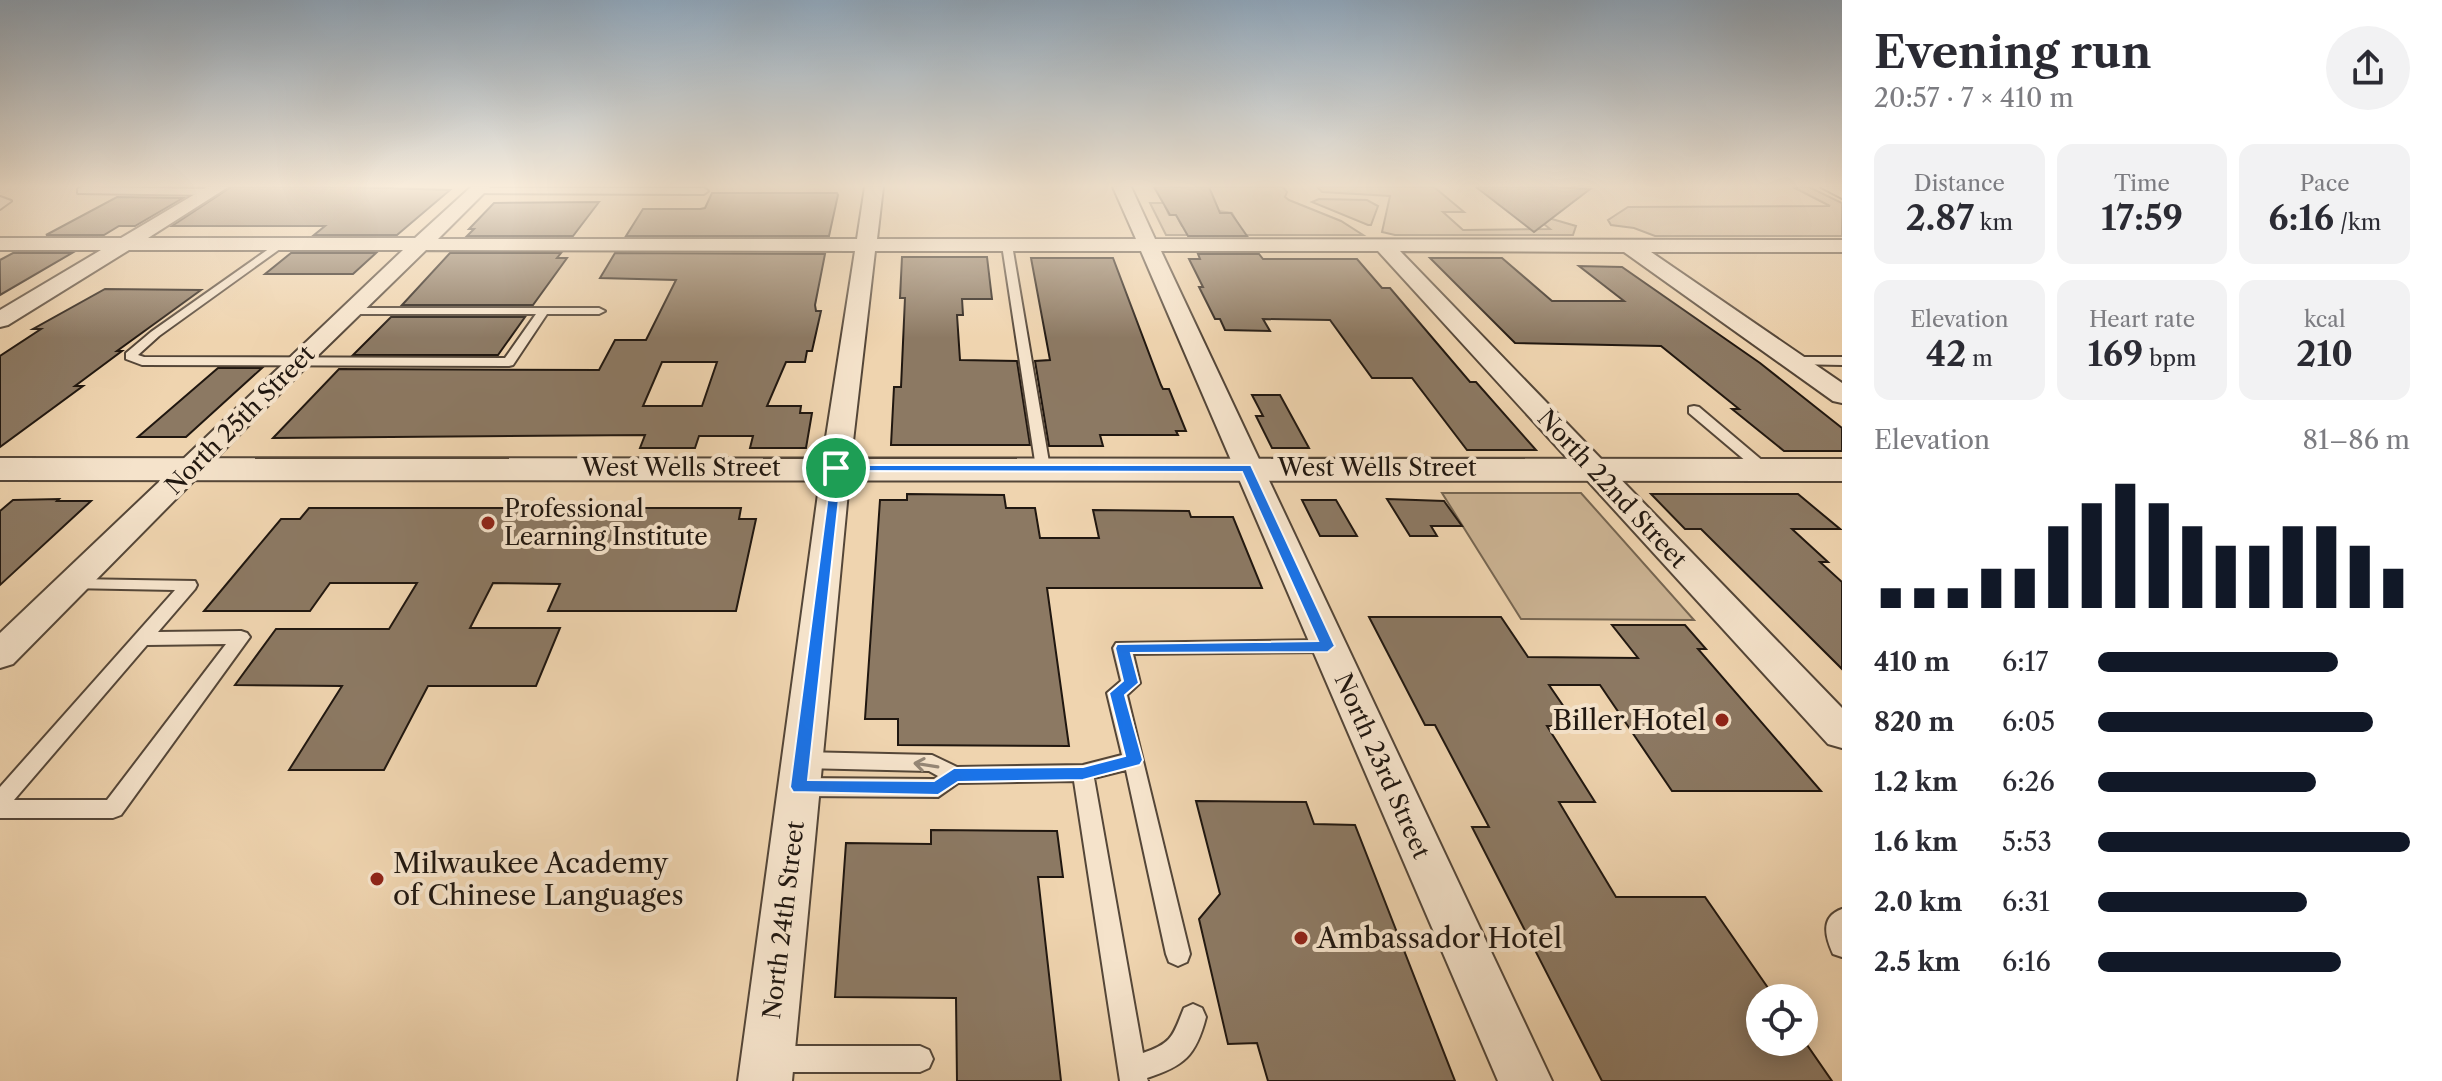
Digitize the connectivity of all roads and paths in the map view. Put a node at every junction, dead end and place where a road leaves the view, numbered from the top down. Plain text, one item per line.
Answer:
1 (136, 237) edge
2 (428, 237) edge
3 (867, 237) edge
4 (1144, 237) edge
5 (0, 244) edge
6 (125, 244) junction
7 (280, 244) junction
8 (421, 244) junction
9 (866, 244) junction
10 (1007, 245) junction
11 (1147, 245) junction
12 (1383, 245) junction
13 (1628, 245) junction
14 (1837, 248) edge
15 (350, 311) junction
16 (544, 311) junction
17 (599, 311) dead end
18 (0, 320) edge
19 (1794, 361) junction
20 (1842, 361) edge
21 (297, 362) junction
22 (1842, 395) edge
23 (1694, 410) dead end
24 (836, 468) junction
25 (1043, 468) junction
26 (1247, 468) junction
27 (0, 469) edge
28 (190, 469) junction
29 (1593, 469) junction
30 (1765, 470) junction
31 (1842, 470) edge
32 (73, 584) junction
33 (142, 639) junction
34 (1328, 646) junction
35 (0, 655) edge
36 (1842, 733) edge
37 (1134, 760) junction
38 (1083, 773) junction
39 (801, 774) junction
40 (0, 802) edge
41 (0, 809) edge
42 (1842, 920) edge
43 (1842, 946) edge
44 (1178, 954) dead end
45 (1193, 1017) dead end
46 (920, 1059) dead end
47 (767, 1070) edge
48 (1133, 1076) edge
49 (1525, 1081) edge

1 - 6 street
2 - 8 street, North 25th Street
3 - 9 street, North 24th Street
4 - 11 street, North 23rd Street
5 - 6 street
6 - 7 street
6 - 18 street
7 - 8 street
7 - 21 lane
8 - 9 street
8 - 15 street, North 25th Street
9 - 10 street
9 - 24 street, North 24th Street
10 - 11 street
10 - 25 lane
11 - 12 street
11 - 26 street, North 23rd Street
12 - 13 street
12 - 29 street, North 22nd Street
13 - 14 street
13 - 19 street
15 - 16 lane
15 - 21 street, North 25th Street
16 - 17 lane
16 - 21 lane
19 - 20 lane
19 - 22 street
21 - 28 street, North 25th Street
23 - 30 lane
24 - 25 street, West Wells Street
24 - 28 street, West Wells Street
24 - 39 street, North 24th Street
25 - 26 street, West Wells Street
26 - 29 street, West Wells Street
26 - 34 street, North 23rd Street
27 - 28 street, West Wells Street
28 - 32 street, North 25th Street
29 - 30 street, West Wells Street
29 - 36 street, North 22nd Street
30 - 31 street, West Wells Street
32 - 33 lane
32 - 35 street, North 25th Street
33 - 40 lane
33 - 41 lane
34 - 37 lane
34 - 49 street, North 23rd Street
37 - 38 lane
37 - 44 lane
38 - 39 lane
38 - 48 lane
39 - 47 street, North 24th Street
42 - 43 lane
45 - 48 lane
46 - 47 lane

